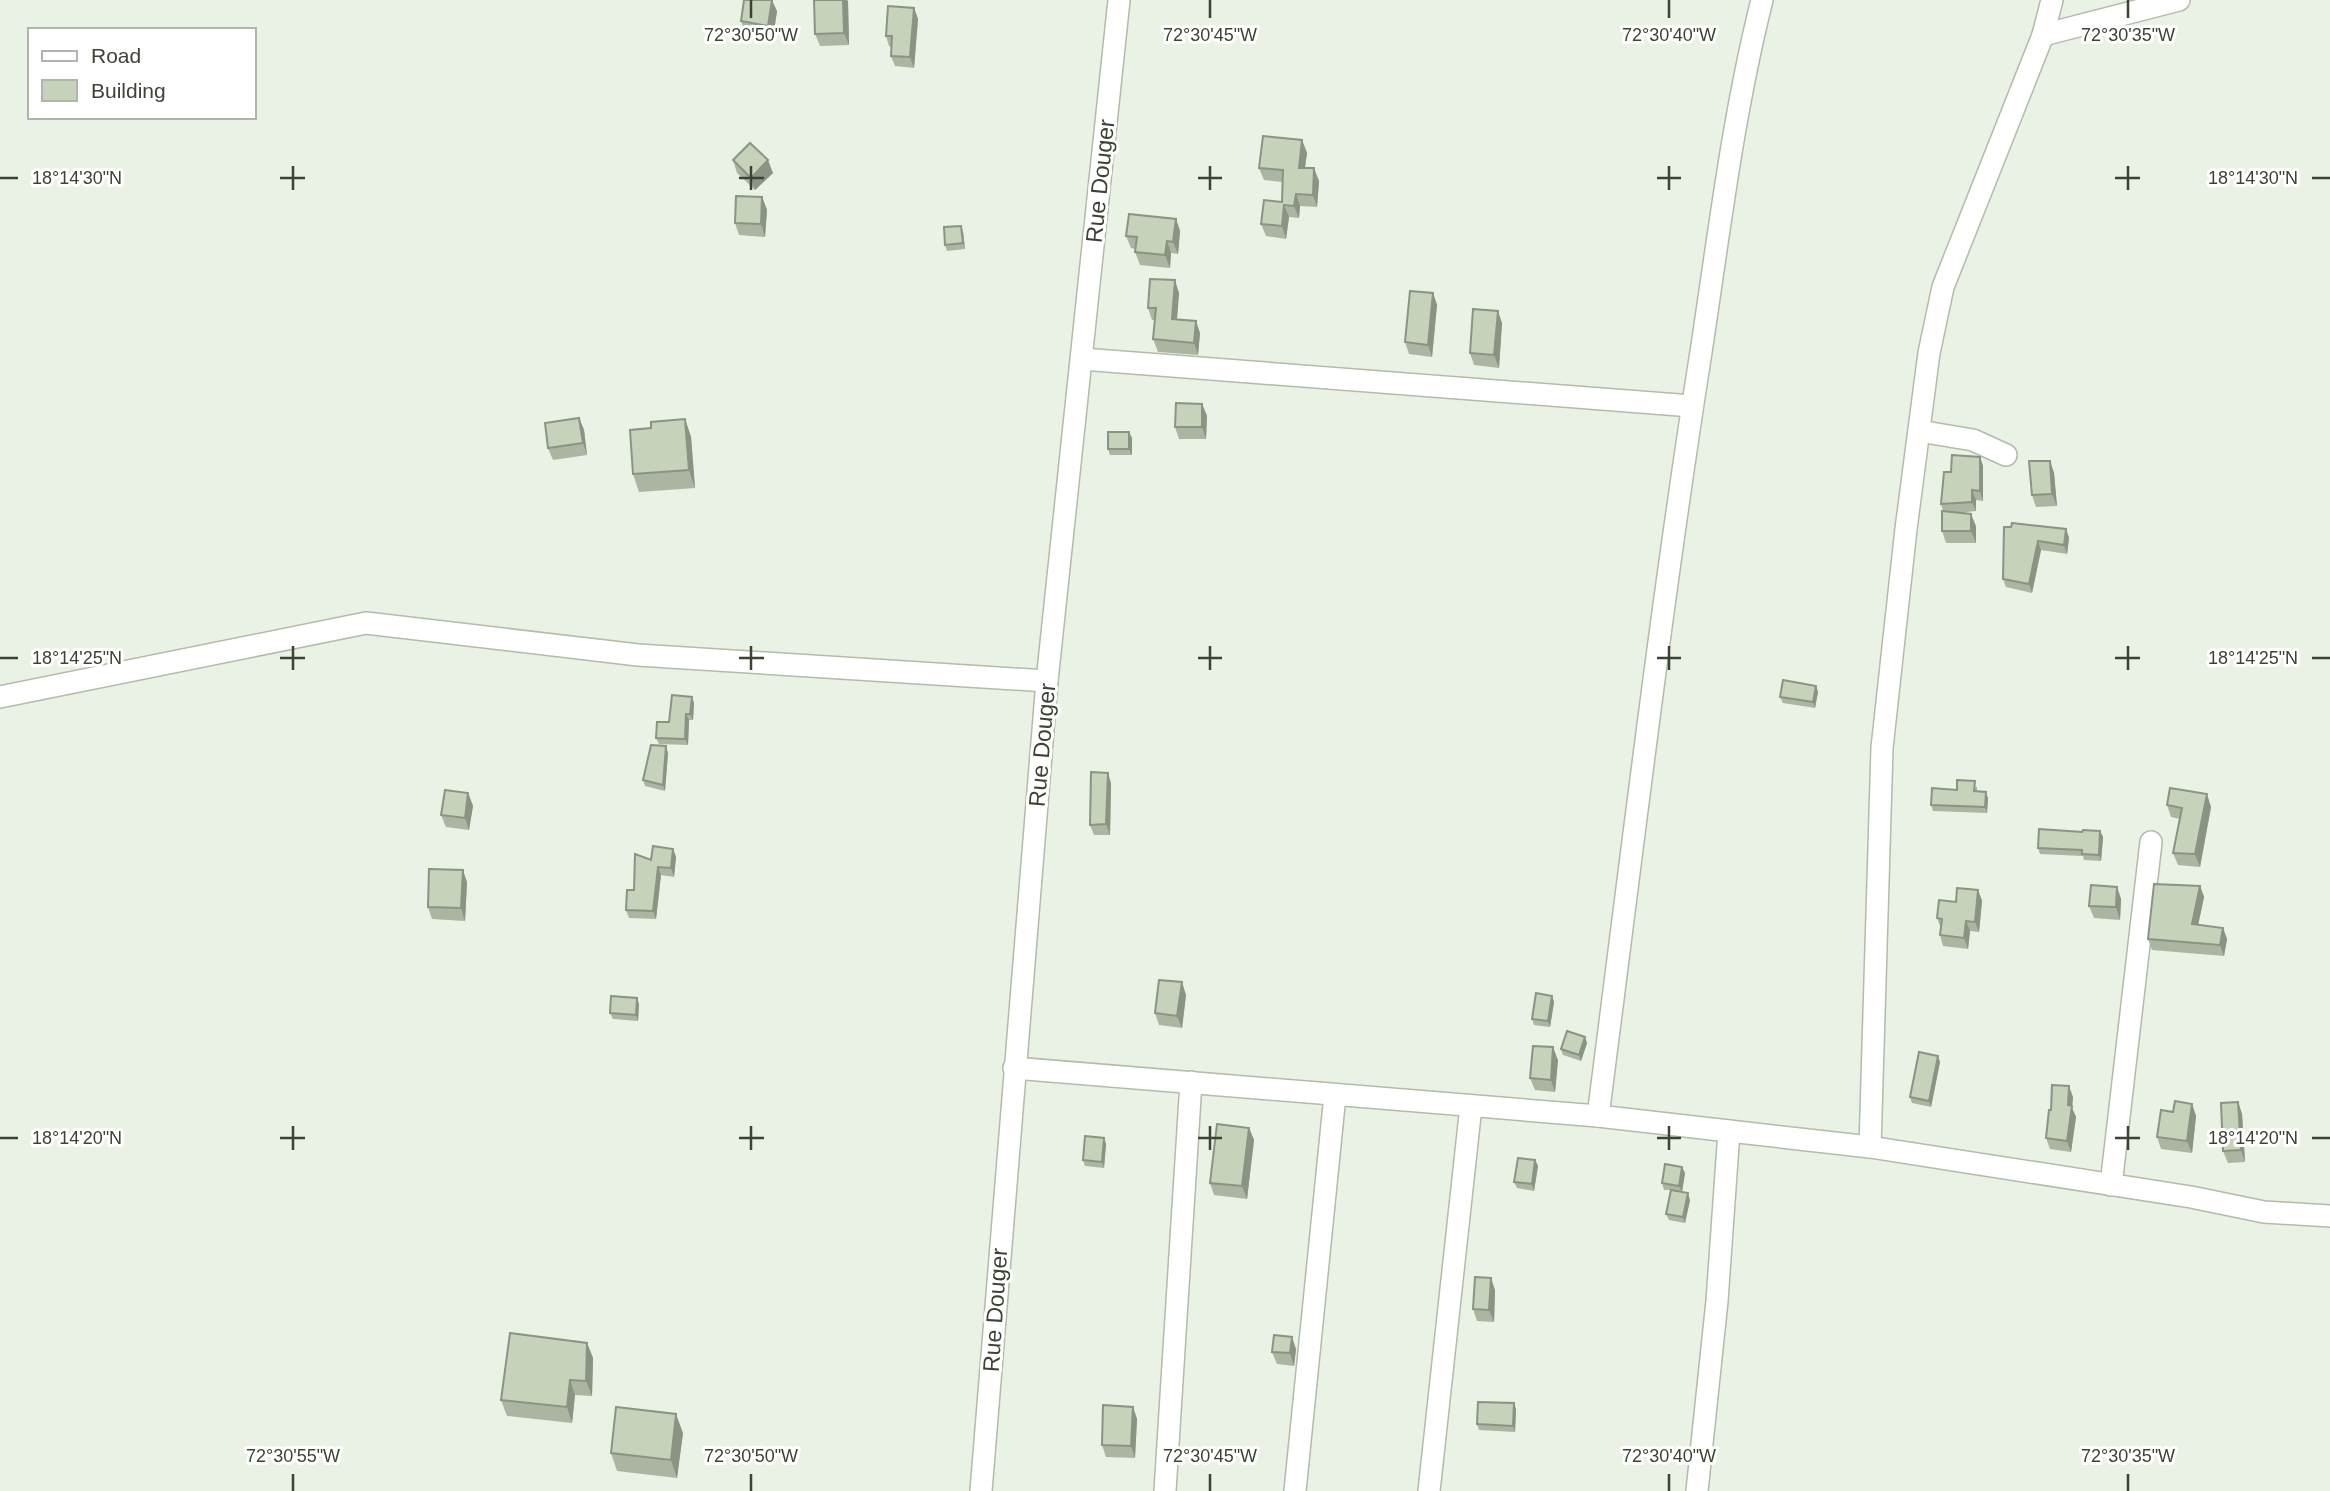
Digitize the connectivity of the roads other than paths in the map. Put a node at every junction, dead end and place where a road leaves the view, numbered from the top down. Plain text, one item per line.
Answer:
1 (1119, 0) edge
2 (1762, 0) edge
3 (2052, 0) edge
4 (2179, 0) edge
5 (2043, 35) junction
6 (1082, 359) junction
7 (1692, 406) junction
8 (1919, 432) junction
9 (2006, 455) dead end
10 (1047, 681) junction
11 (0, 697) edge
12 (2151, 842) dead end
13 (1014, 1068) junction
14 (1191, 1082) junction
15 (1335, 1095) junction
16 (1471, 1106) junction
17 (1598, 1116) junction
18 (1729, 1131) junction
19 (1870, 1147) junction
20 (2111, 1185) junction
21 (2330, 1216) edge
22 (981, 1491) edge
23 (1165, 1491) edge
24 (1295, 1491) edge
25 (1429, 1491) edge
26 (1697, 1491) edge

1 - 6 street, Rue Douger
2 - 7 street
3 - 5 street
4 - 5 street
5 - 8 street
6 - 7 street
6 - 10 street, Rue Douger
7 - 17 street
8 - 9 street
8 - 19 street
10 - 11 street
10 - 13 street, Rue Douger
12 - 20 street
13 - 14 street
13 - 22 street, Rue Douger
14 - 15 street
14 - 23 street
15 - 16 street
15 - 24 street
16 - 17 street
16 - 25 street
17 - 18 street
18 - 19 street
18 - 26 street
19 - 20 street
20 - 21 street

